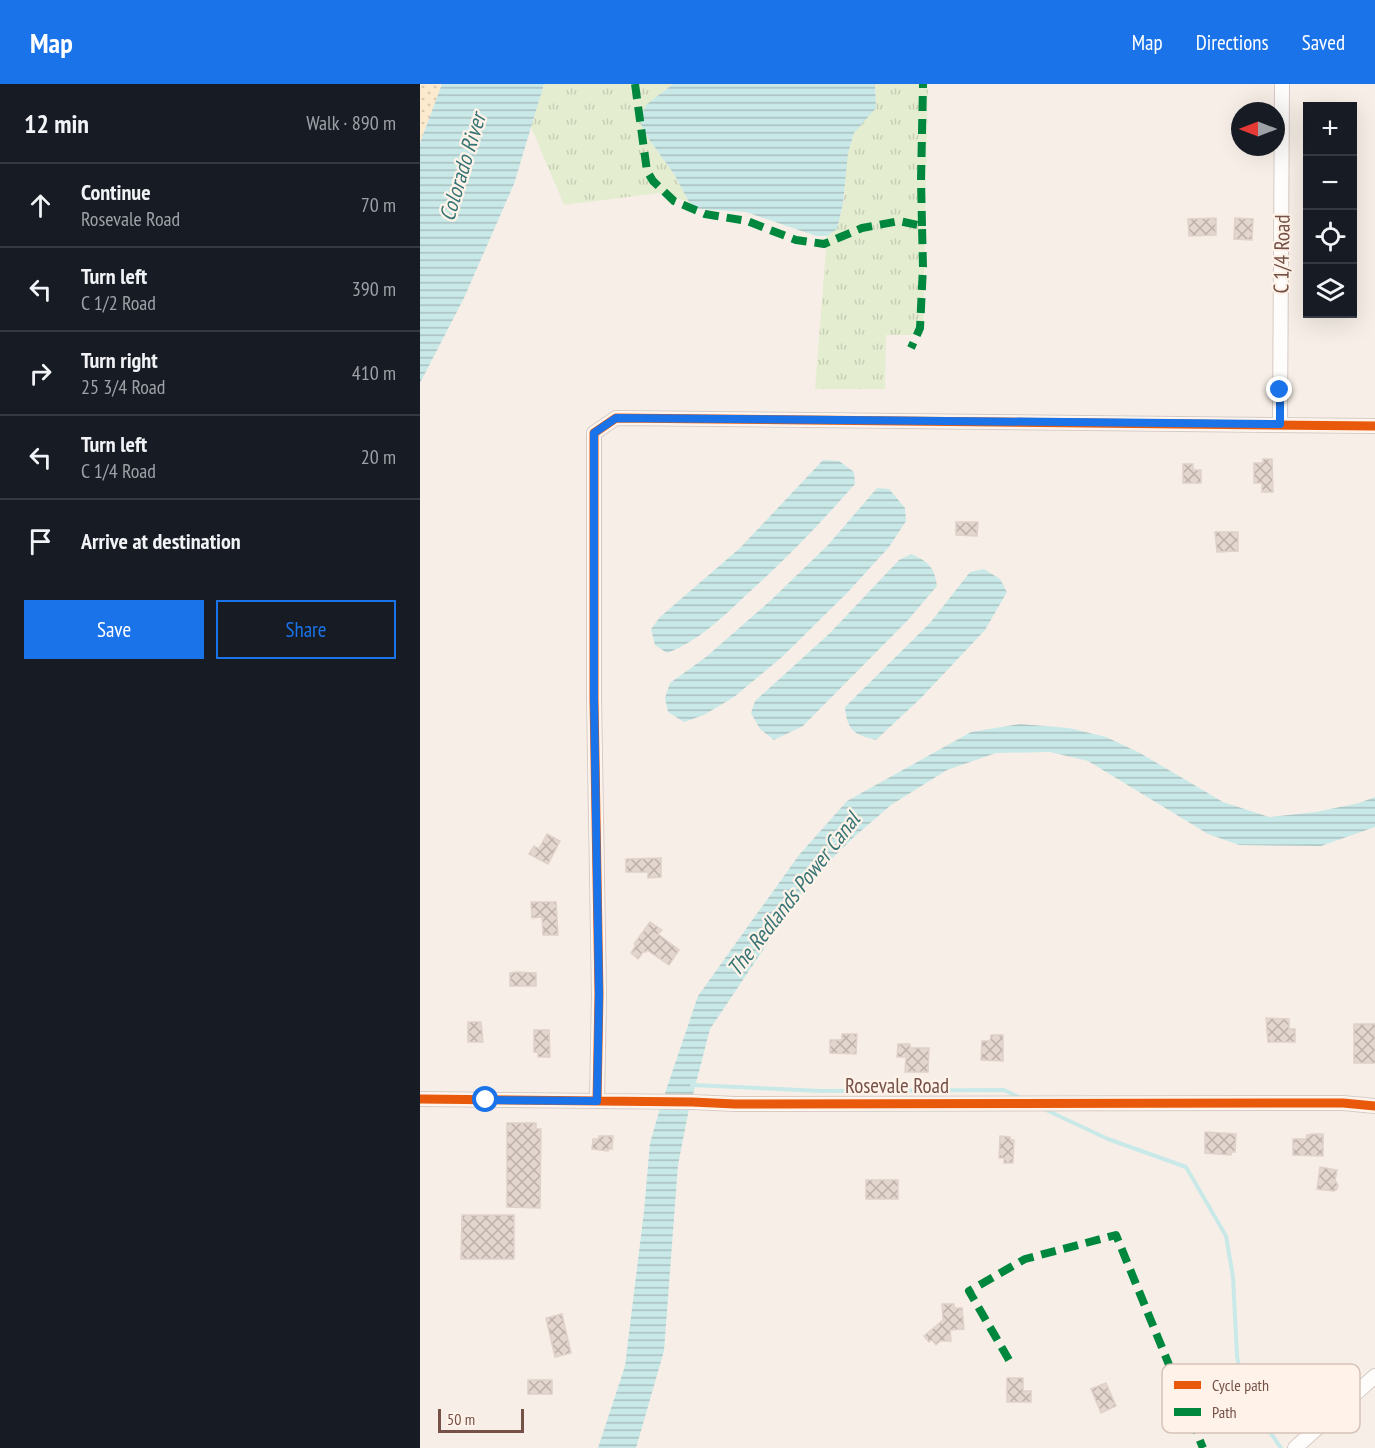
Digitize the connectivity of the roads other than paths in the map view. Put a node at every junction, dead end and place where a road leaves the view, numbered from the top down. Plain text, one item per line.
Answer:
1 (1282, 84) edge
2 (1280, 424) junction
3 (1375, 426) edge
4 (420, 1100) edge
5 (597, 1101) junction
6 (1375, 1106) edge
7 (1375, 1376) edge
8 (1360, 1390) edge
9 (1312, 1433) edge
10 (1295, 1448) edge

1 - 2 street, C 1/4 Road
2 - 3 street
2 - 5 street
4 - 5 street, Rosevale Road
5 - 6 street, Rosevale Road
7 - 8 street
9 - 10 street

